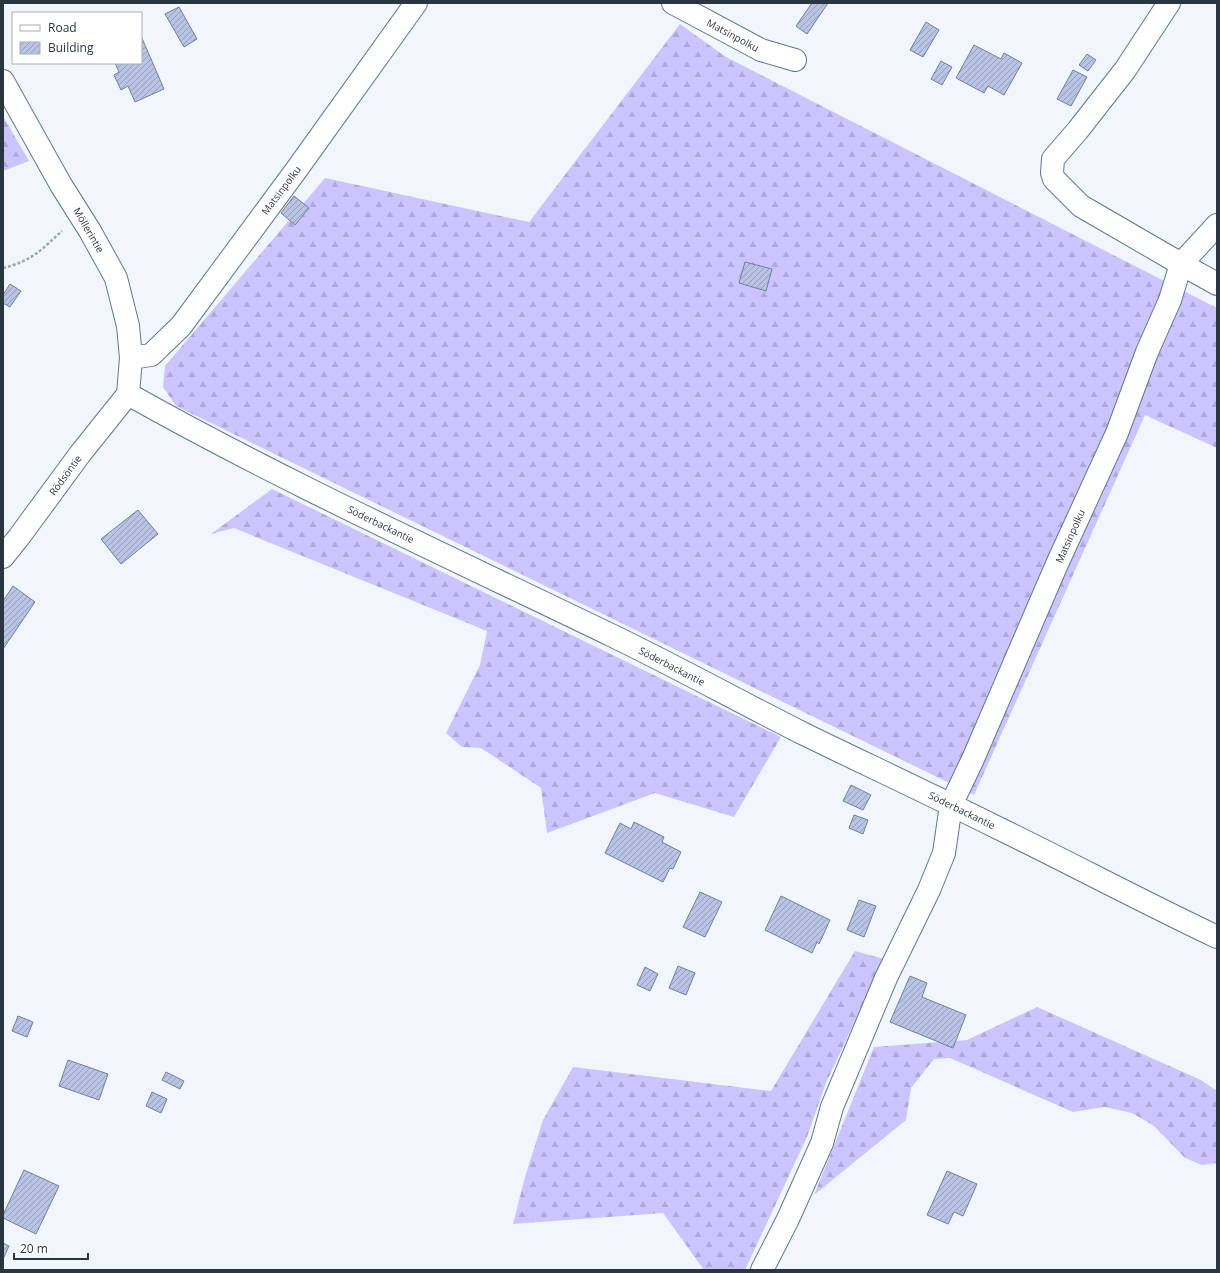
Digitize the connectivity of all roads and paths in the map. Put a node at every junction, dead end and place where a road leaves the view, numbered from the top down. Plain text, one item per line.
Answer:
1 (416, 3) edge
2 (673, 3) edge
3 (1169, 3) edge
4 (795, 60) dead end
5 (3, 81) edge
6 (79, 213) junction
7 (1217, 224) edge
8 (1181, 264) junction
9 (3, 268) edge
10 (1217, 284) edge
11 (131, 358) junction
12 (128, 394) junction
13 (3, 557) edge
14 (951, 805) junction
15 (1217, 937) edge
16 (762, 1270) edge

1 - 11 street, Matsinpolku
2 - 4 street, Matsinpolku
3 - 8 street
5 - 6 street, Möllerintie
6 - 9 path
6 - 11 street, Möllerintie
7 - 8 street
8 - 10 street
8 - 14 street, Matsinpolku
11 - 12 street, Möllerintie
12 - 13 street, Rödsöntie
12 - 14 street, Söderbackantie
14 - 15 street, Söderbackantie
14 - 16 street, Matsinpolku

